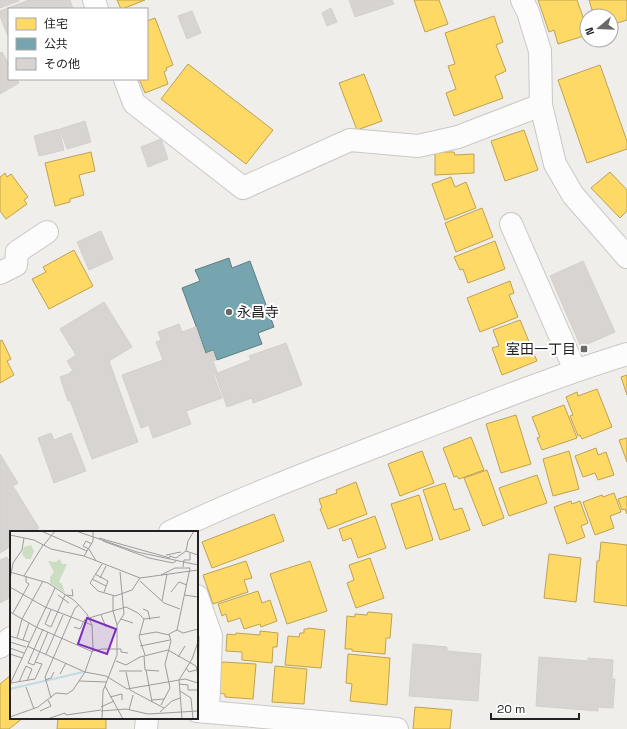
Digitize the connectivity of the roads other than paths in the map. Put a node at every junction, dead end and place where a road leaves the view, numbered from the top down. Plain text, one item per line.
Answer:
1 (522, 0) edge
2 (125, 80) edge
3 (541, 105) junction
4 (511, 224) dead end
5 (47, 232) dead end
6 (627, 257) edge
7 (0, 273) edge
8 (627, 354) edge
9 (575, 370) junction
10 (173, 531) edge
11 (198, 599) edge
12 (10, 639) edge
13 (0, 647) edge
14 (202, 712) edge
15 (147, 719) edge
16 (146, 729) edge
17 (397, 729) edge

1 - 3 street
2 - 3 street
3 - 6 street
4 - 9 street
5 - 7 street
8 - 9 street
9 - 10 street
11 - 14 street
12 - 13 street
14 - 17 street
15 - 16 street

